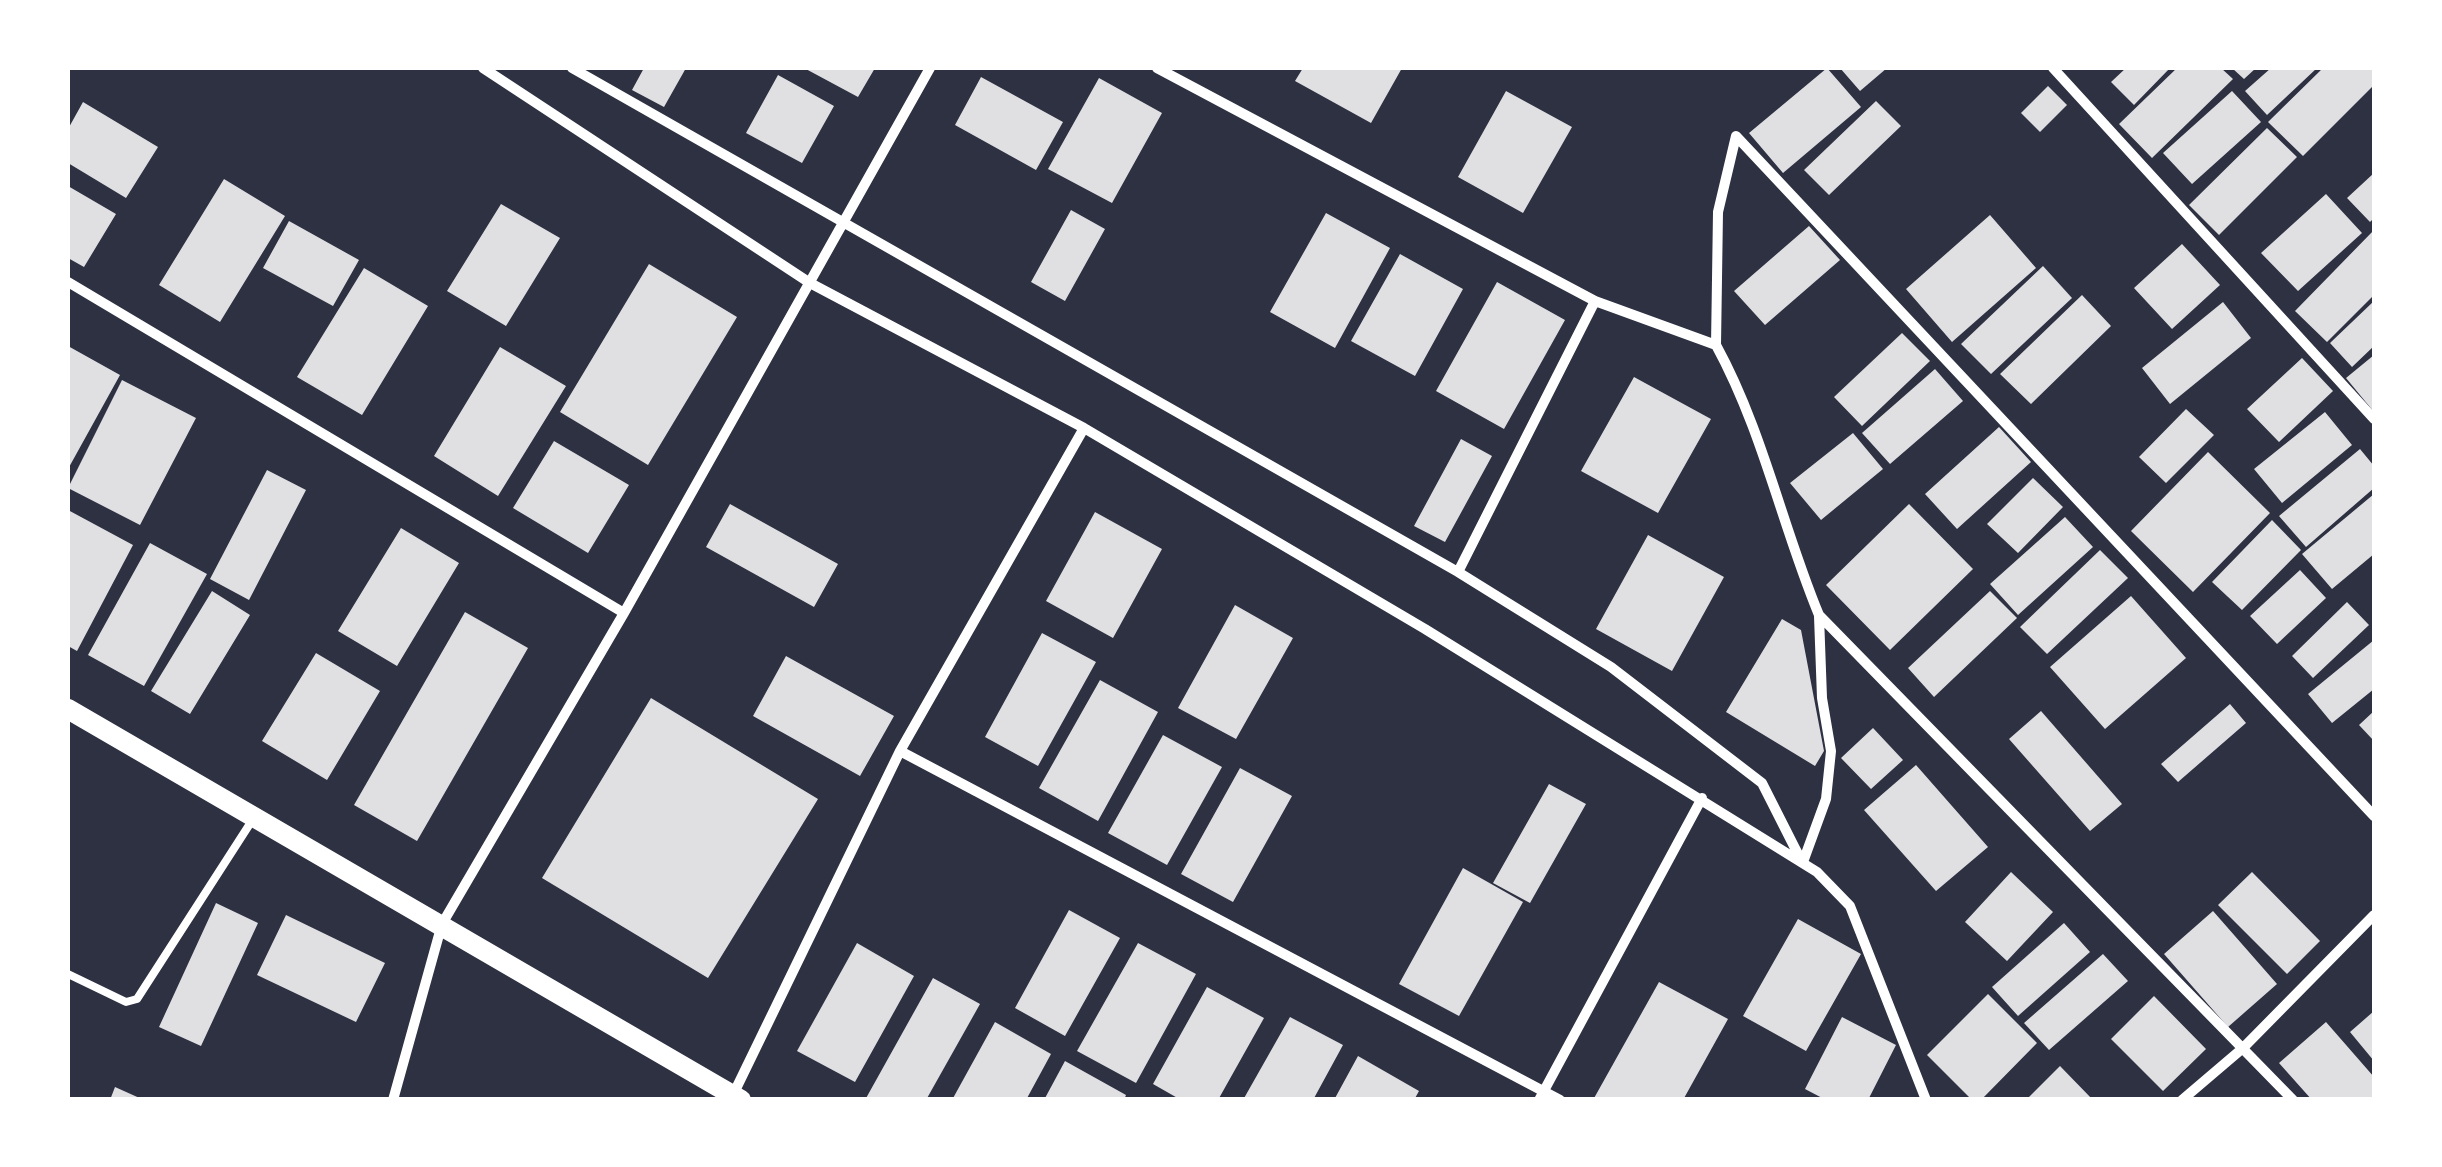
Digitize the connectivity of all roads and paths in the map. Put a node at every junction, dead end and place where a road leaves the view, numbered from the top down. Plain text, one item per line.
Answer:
1 (483, 68) edge
2 (572, 68) edge
3 (930, 68) edge
4 (1157, 68) edge
5 (2053, 68) edge
6 (844, 224) junction
7 (68, 282) edge
8 (810, 283) junction
9 (1595, 300) junction
10 (1716, 345) junction
11 (2374, 419) edge
12 (1084, 428) junction
13 (1458, 572) junction
14 (624, 612) junction
15 (1819, 615) junction
16 (68, 709) edge
17 (900, 751) junction
18 (1702, 798) junction
19 (256, 816) junction
20 (2374, 816) edge
21 (1803, 862) junction
22 (2374, 916) edge
23 (442, 924) junction
24 (2364, 926) junction
25 (2374, 937) edge
26 (68, 974) edge
27 (2243, 1048) junction
28 (1542, 1095) edge
29 (735, 1098) edge
30 (393, 1100) edge
31 (1560, 1100) edge
32 (1926, 1100) edge
33 (2182, 1100) edge
34 (2293, 1100) edge

1 - 8 street
2 - 6 street
3 - 6 street
4 - 9 street
5 - 11 street
6 - 8 street
6 - 13 street
7 - 14 street
8 - 12 street
8 - 14 street
9 - 10 street
9 - 13 street
10 - 15 street
10 - 20 street
12 - 17 street
12 - 18 street
13 - 21 street
14 - 23 street
15 - 21 street
15 - 27 street
16 - 19 main road
17 - 28 street
17 - 29 street
18 - 21 street
18 - 28 street
19 - 23 main road
19 - 26 lane
21 - 32 street
22 - 24 street
23 - 29 main road
23 - 30 street
24 - 25 street
24 - 27 street
27 - 33 street
27 - 34 street
28 - 31 street

